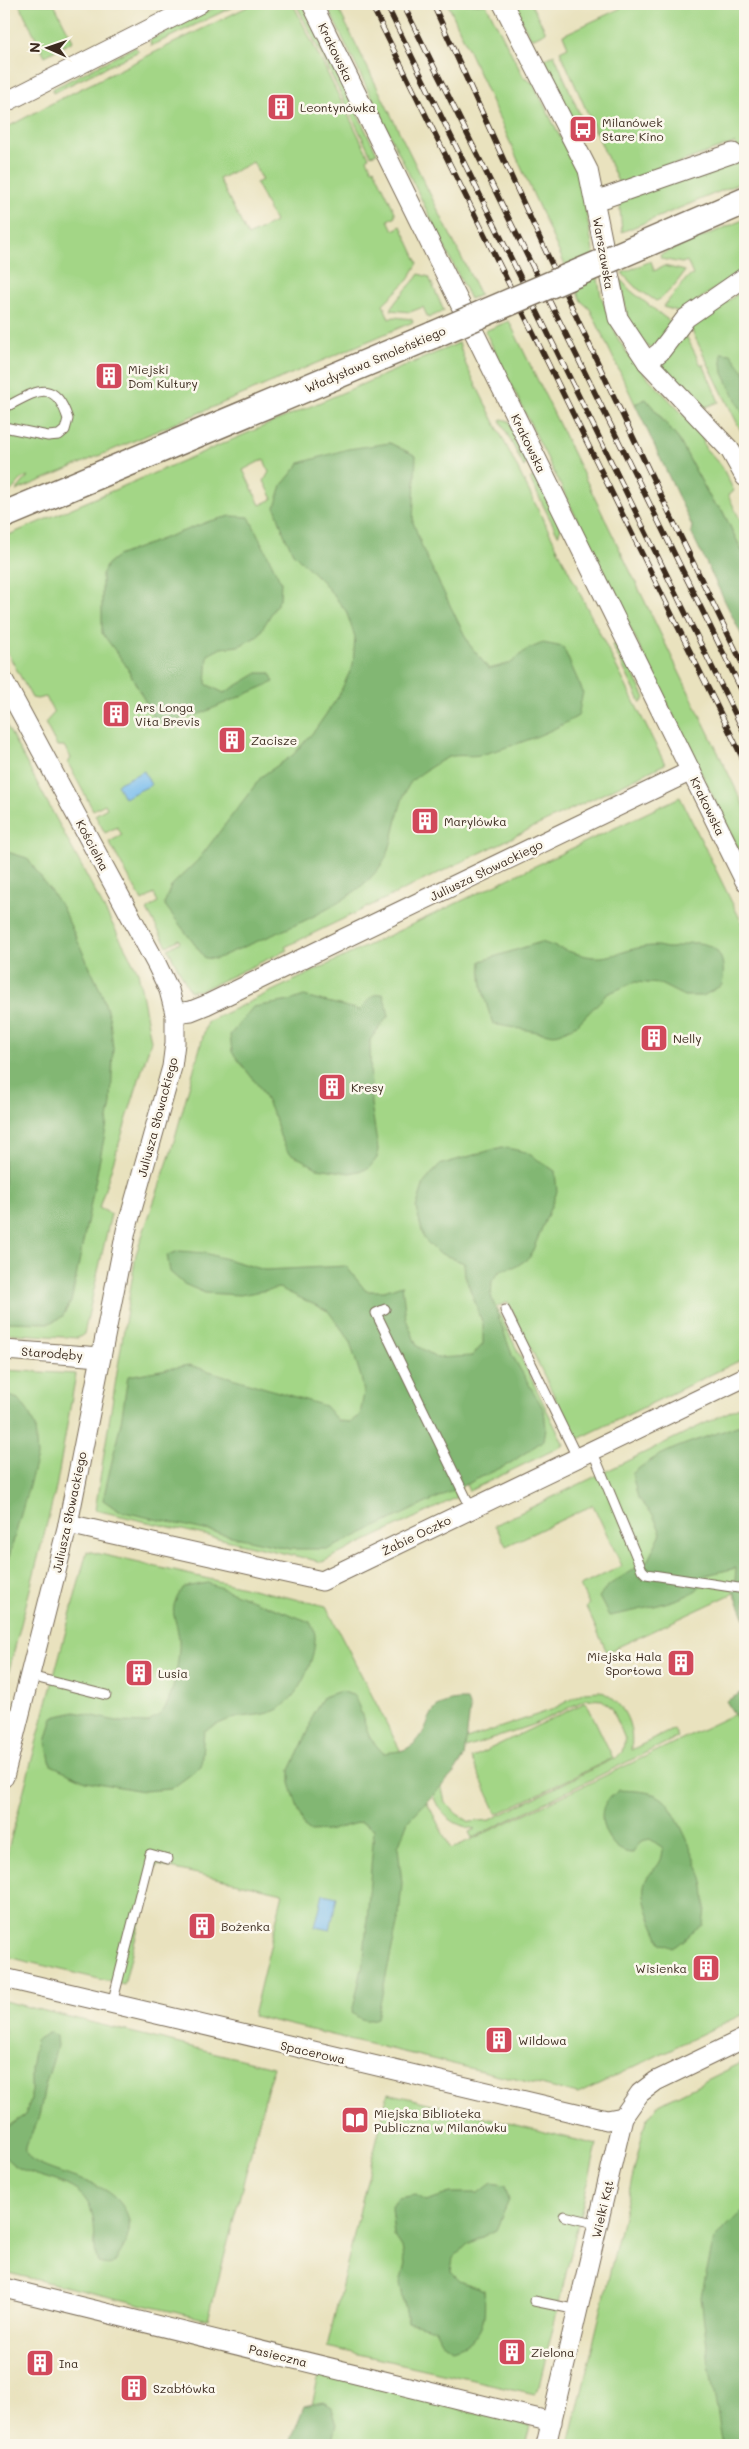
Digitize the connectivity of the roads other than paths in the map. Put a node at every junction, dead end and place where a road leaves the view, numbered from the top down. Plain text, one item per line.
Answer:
1 (199, 4) edge
2 (312, 4) edge
3 (503, 4) edge
4 (4, 103) edge
5 (733, 154) dead end
6 (595, 200) junction
7 (745, 201) edge
8 (745, 277) edge
9 (647, 362) junction
10 (4, 408) edge
11 (4, 427) edge
12 (745, 477) edge
13 (4, 515) edge
14 (4, 681) edge
15 (691, 771) junction
16 (745, 881) edge
17 (175, 1013) junction
18 (385, 1309) dead end
19 (505, 1310) dead end
20 (4, 1350) edge
21 (101, 1357) junction
22 (745, 1377) edge
23 (585, 1454) junction
24 (471, 1508) junction
25 (68, 1524) junction
26 (745, 1589) edge
27 (30, 1676) junction
28 (106, 1695) dead end
29 (4, 1777) edge
30 (168, 1859) dead end
31 (4, 1978) edge
32 (112, 2005) junction
33 (745, 2038) edge
34 (622, 2117) junction
35 (564, 2216) dead end
36 (599, 2224) junction
37 (4, 2288) edge
38 (534, 2301) dead end
39 (578, 2310) junction
40 (552, 2422) junction
41 (546, 2445) edge

1 - 4 street
2 - 15 street, Krakowska
3 - 6 street, Warszawska
5 - 6 street
6 - 9 street, Warszawska
7 - 13 street, Władysława Smoleńskiego, bridge
8 - 9 street
9 - 12 street, Warszawska
10 - 11 lane
14 - 17 street, Kościelna
15 - 16 street, Krakowska
15 - 17 street, Juliusza Słowackiego
17 - 21 street, Juliusza Słowackiego
18 - 24 lane
19 - 23 lane
20 - 21 street, Starodęby
21 - 25 street, Juliusza Słowackiego
22 - 23 street, Żabie Oczko
23 - 24 street, Żabie Oczko
23 - 26 lane
24 - 25 street, Żabie Oczko
25 - 27 street, Juliusza Słowackiego
27 - 28 lane
27 - 29 street, Juliusza Słowackiego
30 - 32 lane
31 - 32 street, Spacerowa
32 - 34 street, Spacerowa
33 - 34 street, Wielki Kąt
34 - 36 street, Wielki Kąt
35 - 36 lane
36 - 39 street, Wielki Kąt
37 - 40 street, Pasieczna
38 - 39 lane
39 - 40 street, Wielki Kąt
40 - 41 street, Wielki Kąt

